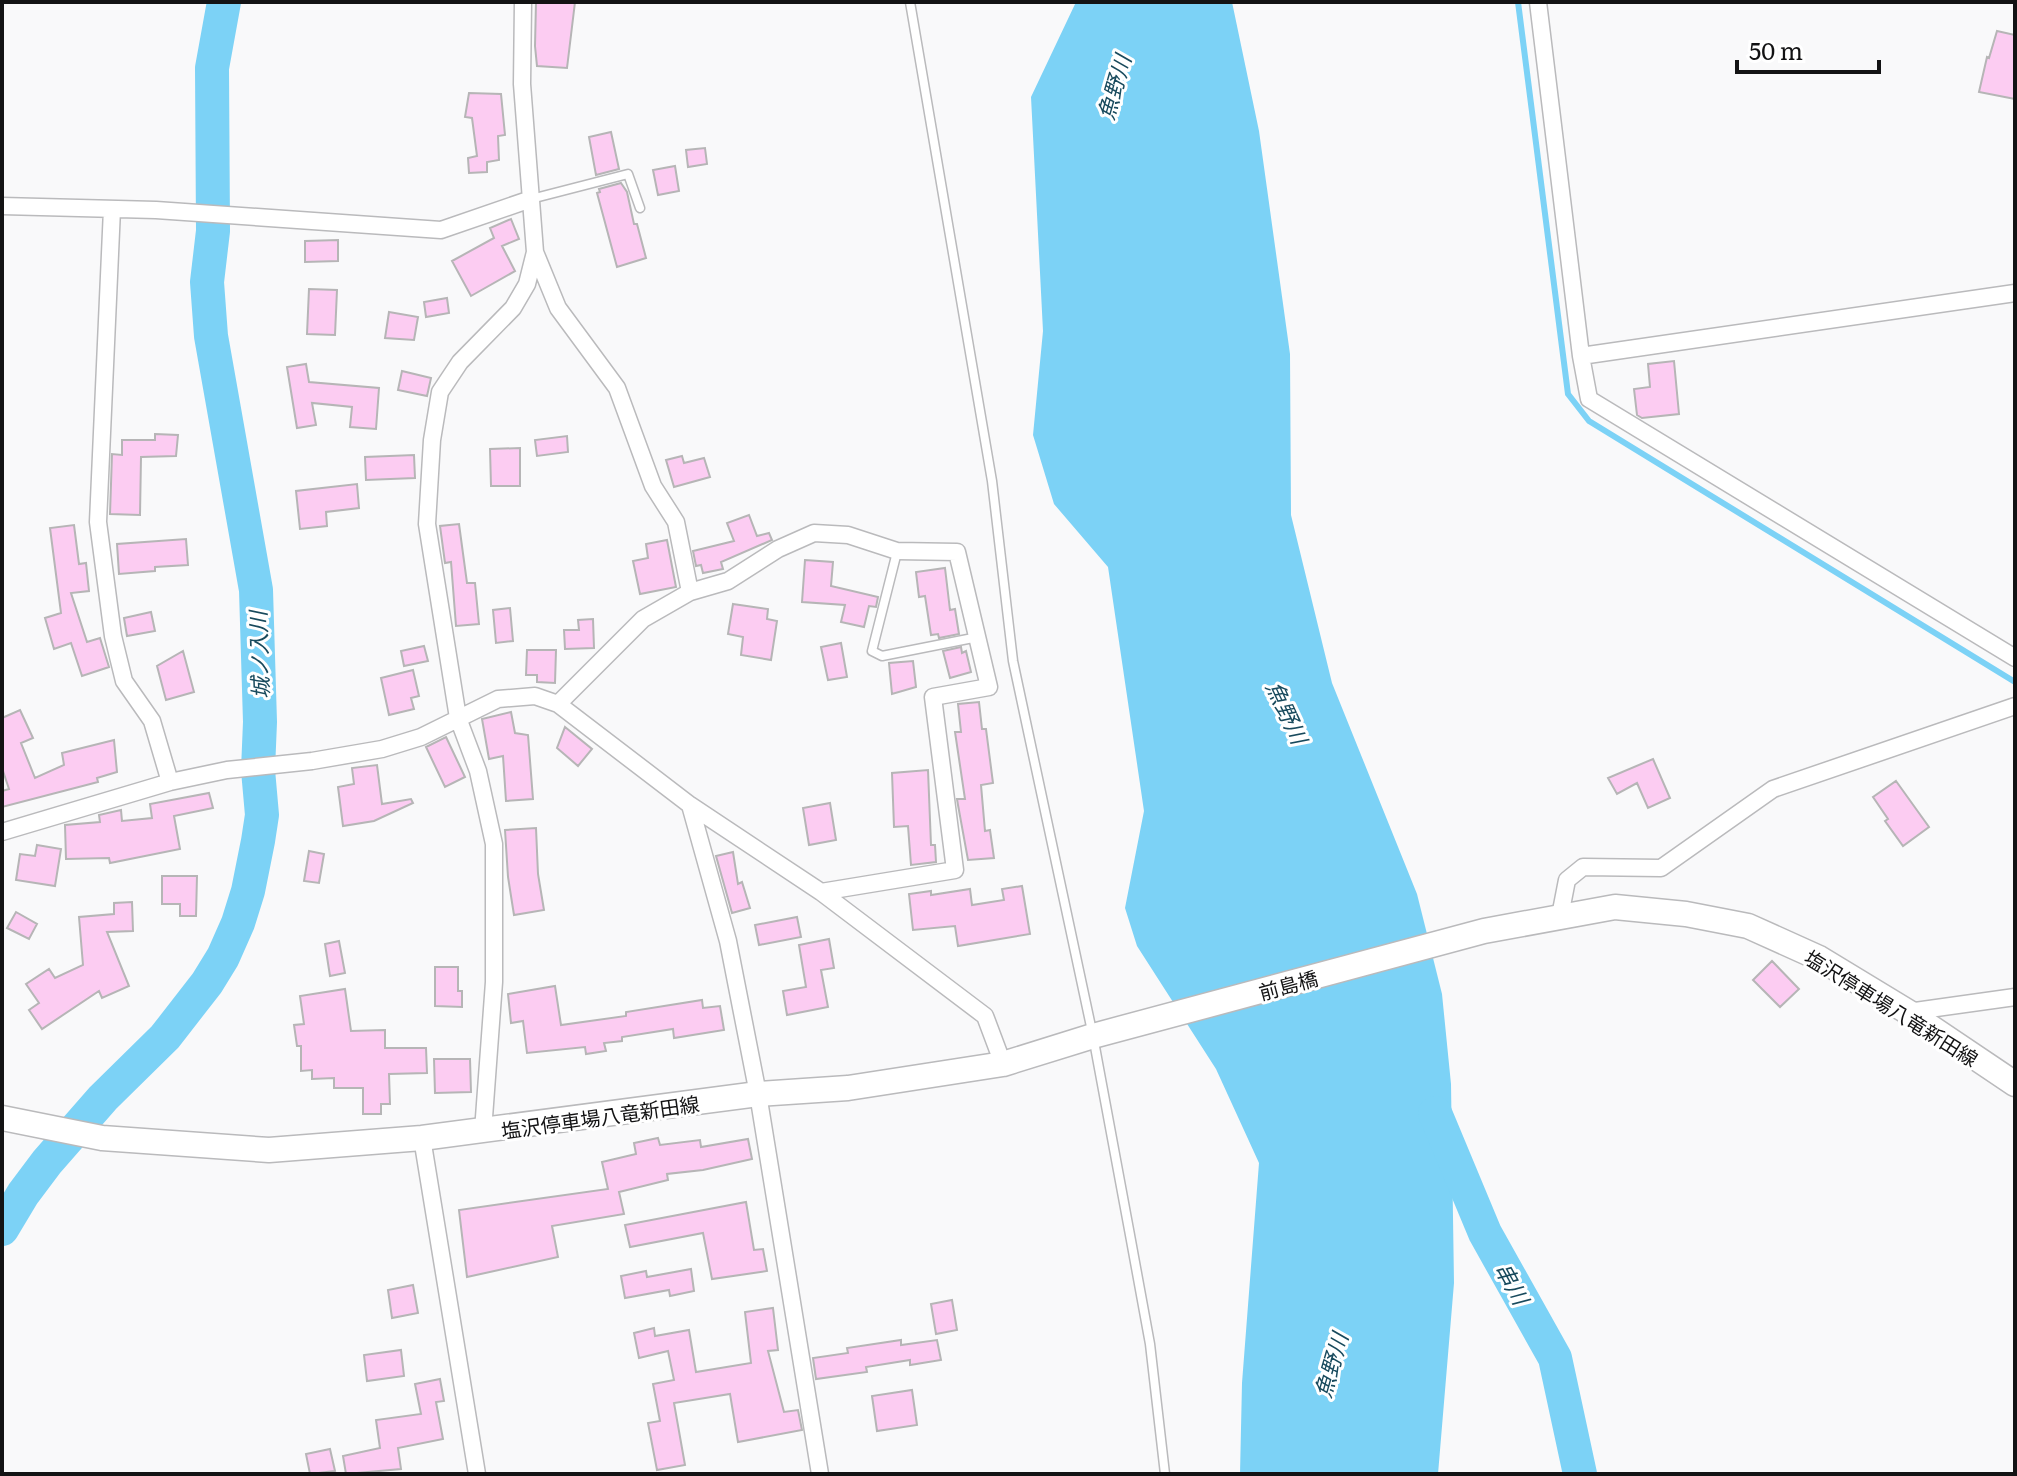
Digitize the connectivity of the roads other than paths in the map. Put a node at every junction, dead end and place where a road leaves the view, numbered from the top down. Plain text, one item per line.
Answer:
1 (523, 2) edge
2 (910, 2) edge
3 (1538, 2) edge
4 (531, 199) junction
5 (2, 206) edge
6 (640, 208) dead end
7 (112, 209) junction
8 (535, 252) junction
9 (2015, 293) edge
10 (1581, 356) junction
11 (897, 551) junction
12 (690, 592) junction
13 (978, 637) junction
14 (2015, 658) edge
15 (558, 704) junction
16 (2015, 706) edge
17 (458, 718) junction
18 (170, 782) junction
19 (690, 805) junction
20 (2, 832) edge
21 (821, 892) junction
22 (1560, 916) junction
23 (1484, 931) joint
24 (2015, 997) edge
25 (1908, 1012) junction
26 (1093, 1036) junction
27 (1003, 1064) junction
28 (2015, 1084) edge
29 (758, 1094) junction
30 (7, 1119) edge
31 (483, 1131) junction
32 (422, 1138) junction
33 (477, 1474) edge
34 (820, 1474) edge
35 (1165, 1474) edge

1 - 4 street
2 - 26 lane
3 - 10 street
4 - 6 lane
4 - 7 street
4 - 8 street
5 - 7 street
7 - 18 street
8 - 12 street
8 - 17 street
9 - 10 street
10 - 14 street
11 - 12 street
11 - 13 street
11 - 13 lane
12 - 15 street
13 - 21 street
15 - 17 street
15 - 19 street
16 - 22 street
17 - 18 street
17 - 31 street
18 - 20 street
19 - 21 street
19 - 29 street
21 - 27 street
22 - 23 main road, 塩沢停車場八竜新田線
22 - 25 main road, 塩沢停車場八竜新田線
23 - 26 main road, 前島橋
24 - 25 street
25 - 28 main road, 塩沢停車場八竜新田線
26 - 27 main road, 塩沢停車場八竜新田線
26 - 35 lane
27 - 29 main road, 塩沢停車場八竜新田線
29 - 31 main road, 塩沢停車場八竜新田線
29 - 34 street
30 - 32 main road, 塩沢停車場八竜新田線
31 - 32 main road, 塩沢停車場八竜新田線
32 - 33 street

